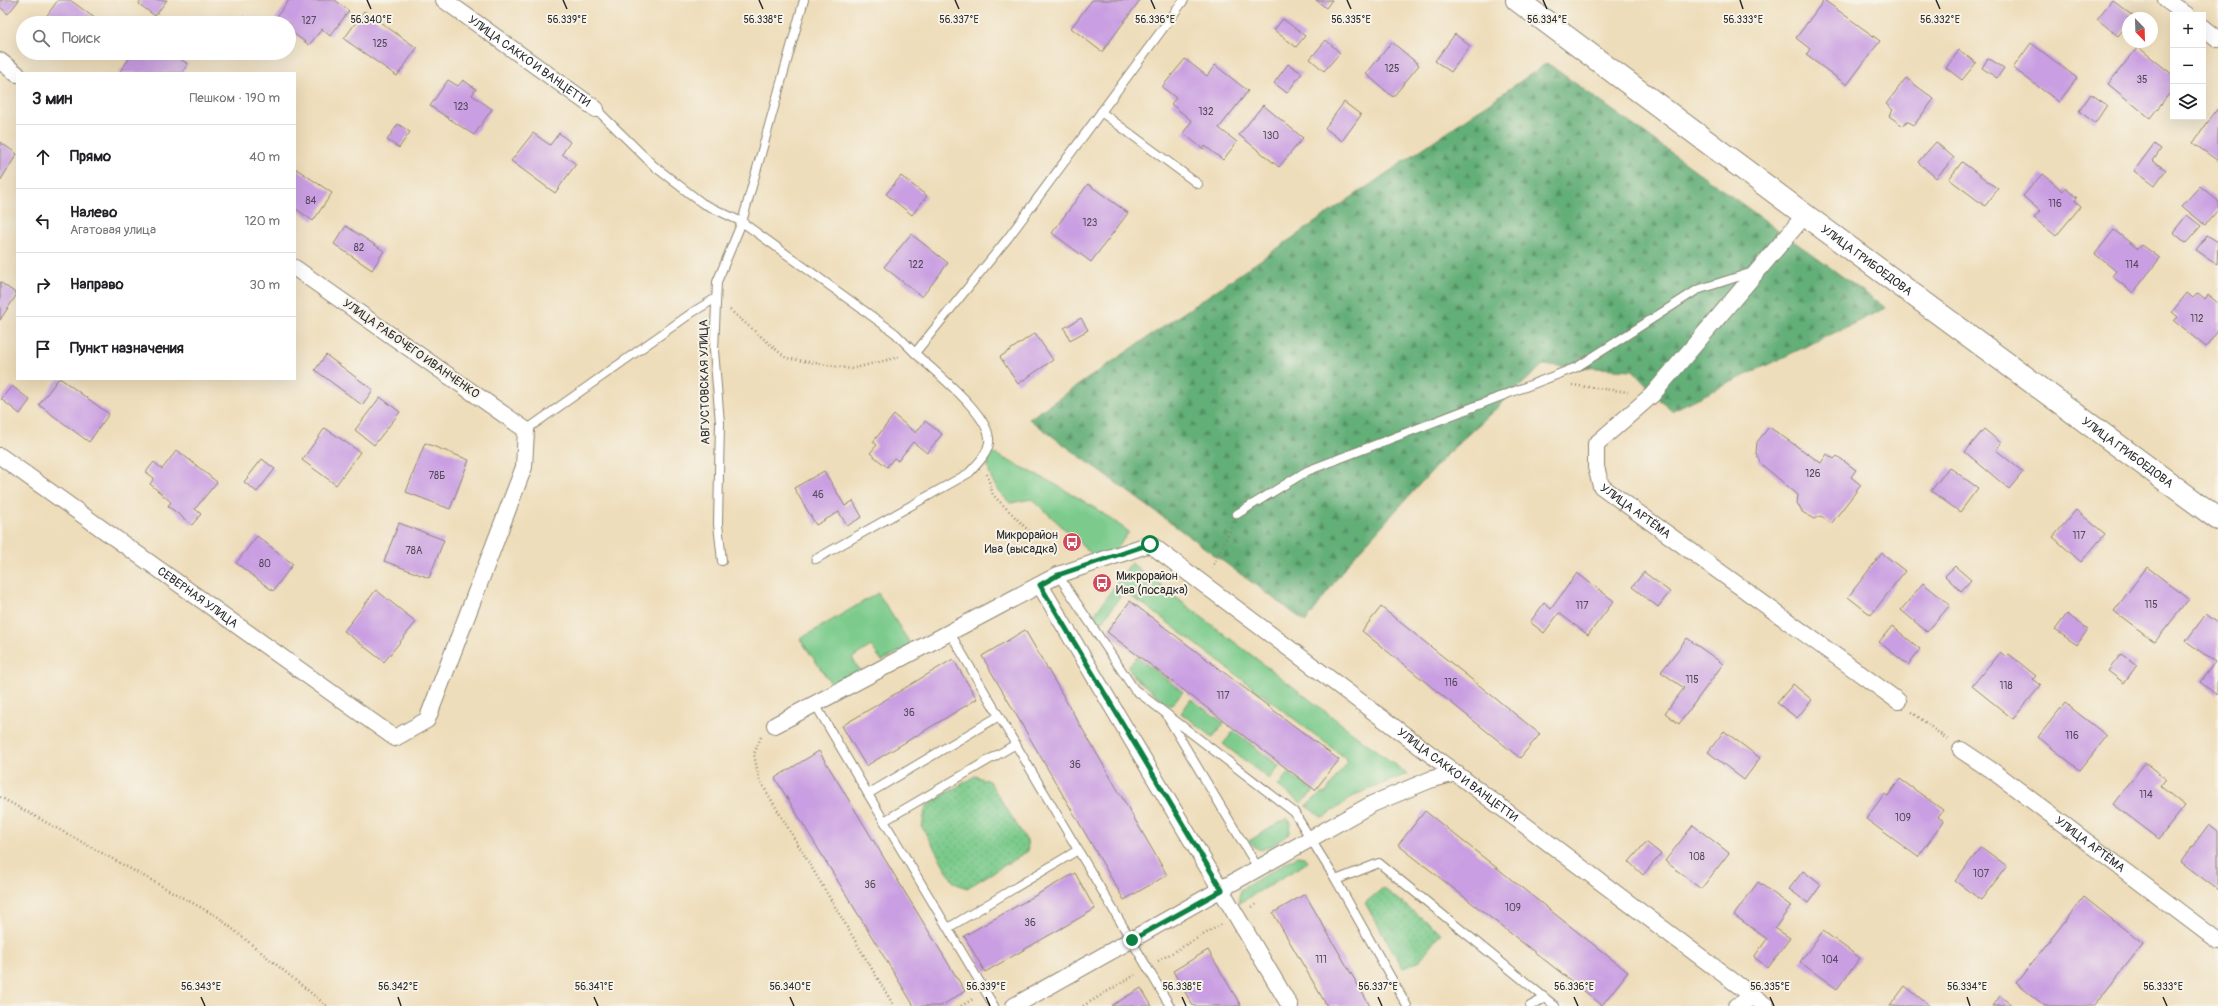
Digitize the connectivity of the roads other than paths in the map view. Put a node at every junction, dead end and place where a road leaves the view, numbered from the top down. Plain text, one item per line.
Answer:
1 (444, 0) edge
2 (804, 0) edge
3 (1184, 0) edge
4 (1518, 0) edge
5 (2166, 0) edge
6 (2183, 12) edge
7 (2206, 29) edge
8 (2218, 38) edge
9 (0, 62) edge
10 (16, 73) edge
11 (596, 109) joint
12 (1101, 112) junction
13 (1198, 184) dead end
14 (1805, 215) junction
15 (742, 222) junction
16 (296, 269) edge
17 (1756, 271) junction
18 (716, 298) junction
19 (915, 353) junction
20 (526, 430) junction
21 (0, 456) edge
22 (1237, 514) road end
23 (2218, 519) edge
24 (816, 560) dead end
25 (722, 561) dead end
26 (1058, 575) junction
27 (1040, 585) junction
28 (950, 633) junction
29 (1898, 702) road end
30 (815, 704) junction
31 (1165, 713) junction
32 (999, 716) junction
33 (776, 726) road end
34 (1016, 744) junction
35 (1961, 750) road end
36 (1456, 773) junction
37 (868, 794) junction
38 (884, 821) junction
39 (1311, 837) junction
40 (1078, 850) junction
41 (1258, 868) junction
42 (1336, 880) junction
43 (1222, 890) junction
44 (948, 928) junction
45 (1132, 940) junction
46 (2218, 941) edge
47 (1545, 998) junction
48 (1759, 1001) edge
49 (994, 1006) edge
50 (1014, 1006) edge
51 (1170, 1006) edge
52 (1290, 1006) edge
53 (1407, 1006) edge
54 (1530, 1006) edge
55 (1555, 1006) edge
56 (1737, 1006) edge

1 - 11 street, УЛИЦА САККО И ВАНЦЕТТИ
2 - 15 lane, АВГУСТОВСКАЯ УЛИЦА
3 - 12 lane
4 - 14 street, УЛИЦА ГРИБОЕДОВА
5 - 6 street
7 - 8 street
9 - 10 street
11 - 15 lane
12 - 13 lane
12 - 19 lane
14 - 17 street, УЛИЦА АРТЁМА
14 - 23 street, УЛИЦА ГРИБОЕДОВА
15 - 18 lane, АВГУСТОВСКАЯ УЛИЦА
15 - 19 lane
16 - 20 street, УЛИЦА РАБОЧЕГО ИВАНЧЕНКО
17 - 22 lane
17 - 29 street, УЛИЦА АРТЁМА
18 - 20 lane
18 - 25 lane, АВГУСТОВСКАЯ УЛИЦА
19 - 24 lane
20 - 21 street, СЕВЕРНАЯ УЛИЦА
26 - 27 street
26 - 31 lane
26 - 36 street, УЛИЦА САККО И ВАНЦЕТТИ
27 - 28 street
27 - 43 street
28 - 30 street
28 - 32 lane
30 - 33 street
30 - 37 lane
31 - 39 lane
31 - 41 lane
32 - 34 lane
32 - 37 lane
34 - 38 lane
34 - 40 lane
35 - 46 street, УЛИЦА АРТЁМА
36 - 39 street
36 - 48 street, УЛИЦА САККО И ВАНЦЕТТИ
37 - 38 lane
38 - 44 lane
39 - 41 street
39 - 42 lane
40 - 44 lane
40 - 45 lane
41 - 43 street
42 - 47 lane
42 - 53 lane
43 - 45 street
43 - 52 street
44 - 49 lane
45 - 50 street
45 - 51 lane
47 - 54 lane
47 - 55 lane
48 - 56 street

